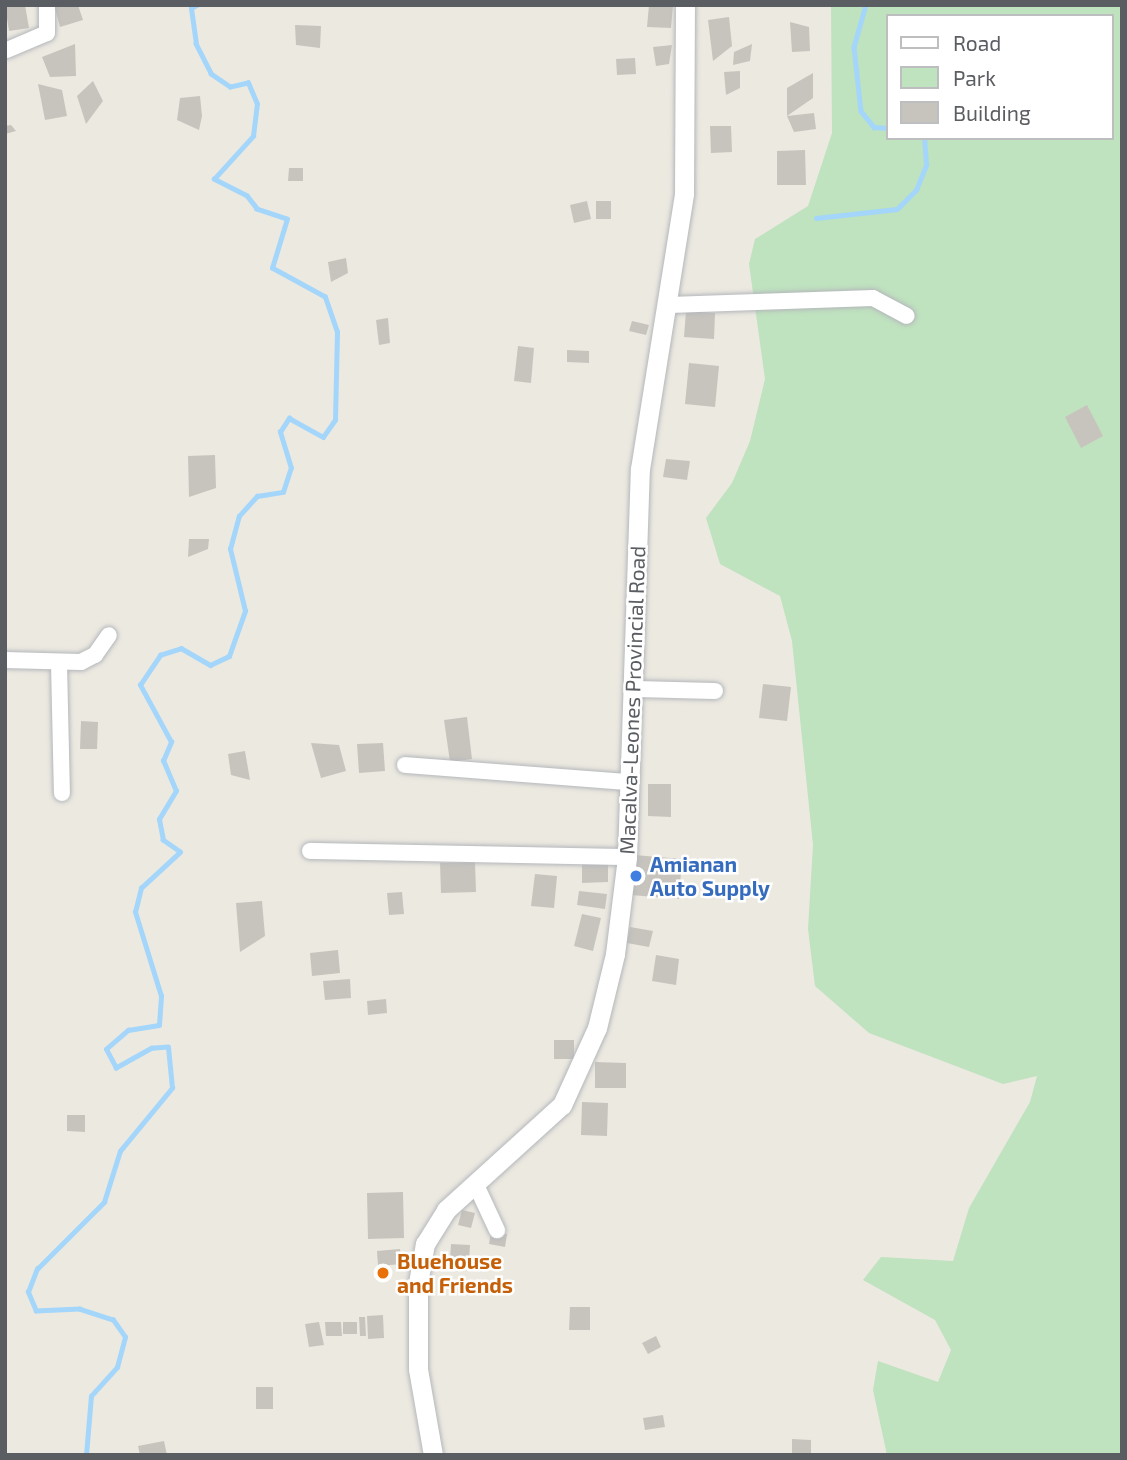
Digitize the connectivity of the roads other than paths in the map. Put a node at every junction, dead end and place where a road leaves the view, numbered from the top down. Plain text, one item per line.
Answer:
1 (47, 5) edge
2 (685, 5) edge
3 (7, 50) dead end
4 (668, 305) junction
5 (908, 316) dead end
6 (108, 635) dead end
7 (5, 660) edge
8 (59, 664) junction
9 (635, 689) junction
10 (715, 691) dead end
11 (405, 765) dead end
12 (628, 782) junction
13 (62, 793) dead end
14 (310, 851) dead end
15 (627, 857) junction
16 (476, 1185) junction
17 (497, 1230) dead end
18 (433, 1455) edge

1 - 3 street
2 - 4 street, Macalva-Leones Provincial Road
4 - 5 street
4 - 9 street, Macalva-Leones Provincial Road
6 - 8 street
7 - 8 street
8 - 13 street
9 - 10 street
9 - 12 street, Macalva-Leones Provincial Road
11 - 12 street
12 - 15 street, Macalva-Leones Provincial Road
14 - 15 street
15 - 16 street, Macalva-Leones Provincial Road
16 - 17 street
16 - 18 street, Macalva-Leones Provincial Road

